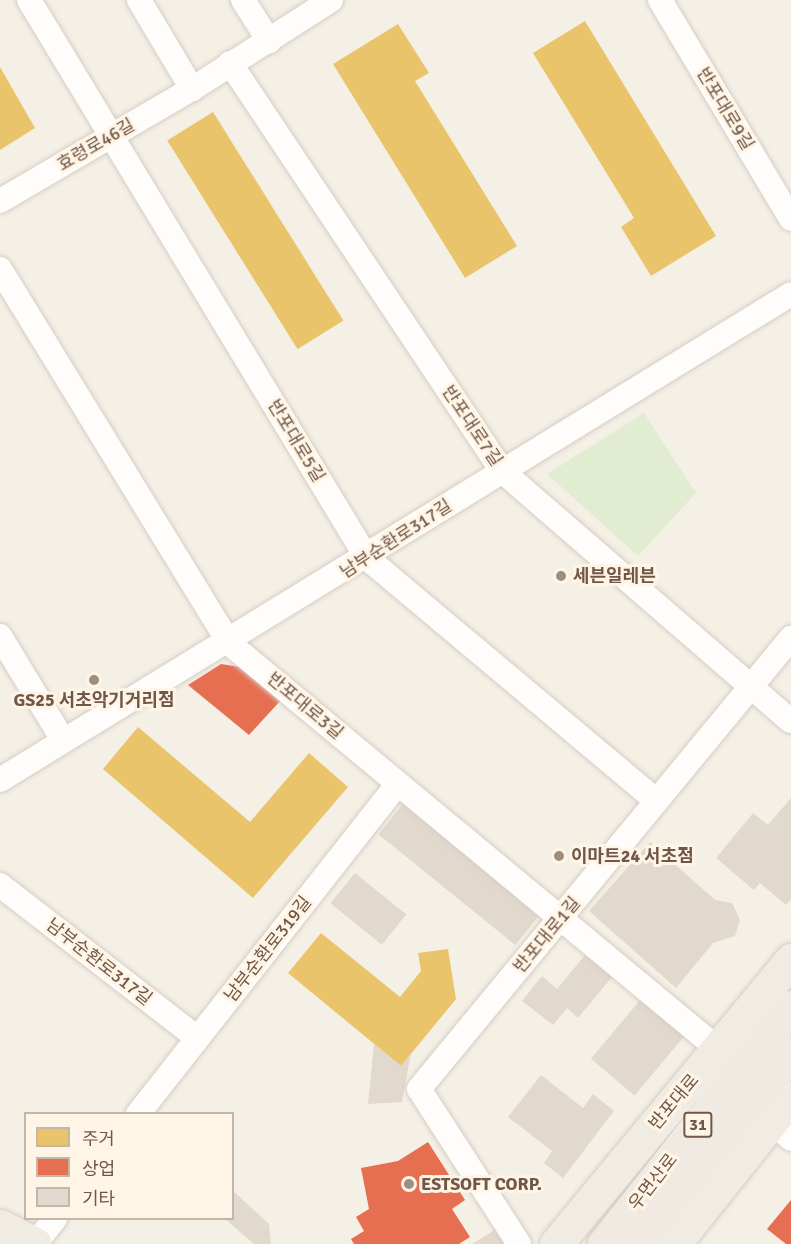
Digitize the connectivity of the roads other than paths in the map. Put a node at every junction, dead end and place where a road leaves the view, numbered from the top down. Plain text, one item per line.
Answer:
1 (29, 0) edge
2 (138, 0) edge
3 (243, 0) edge
4 (332, 0) edge
5 (660, 0) edge
6 (269, 41) junction
7 (231, 63) junction
8 (192, 89) junction
9 (112, 135) junction
10 (0, 201) edge
11 (791, 219) edge
12 (0, 269) edge
13 (791, 294) edge
14 (502, 471) junction
15 (367, 558) junction
16 (0, 636) edge
17 (791, 638) edge
18 (230, 644) junction
19 (752, 686) junction
20 (791, 721) edge
21 (63, 740) junction
22 (0, 780) edge
23 (398, 784) junction
24 (657, 801) junction
25 (0, 885) edge
26 (562, 918) junction
27 (791, 960) edge
28 (791, 1007) edge
29 (197, 1038) junction
30 (718, 1049) junction
31 (791, 1052) edge
32 (139, 1112) edge
33 (784, 1119) edge
34 (53, 1220) edge
35 (0, 1226) edge
36 (35, 1244) edge
37 (519, 1244) edge
38 (556, 1244) edge
39 (604, 1244) edge
40 (635, 1244) edge
41 (674, 1244) edge

1 - 9 street, 반포대로5길
2 - 8 street
3 - 6 street
4 - 6 street, 효령로46길
5 - 11 street, 반포대로9길
6 - 7 street, 효령로46길
7 - 8 street, 효령로46길
7 - 14 street, 반포대로7길
8 - 9 street, 효령로46길
9 - 10 street, 효령로46길
9 - 15 street, 반포대로5길
12 - 18 street, 반포대로3길
13 - 14 street, 남부순환로317길
14 - 15 street, 남부순환로317길
14 - 19 street, 반포대로7길
15 - 18 street, 남부순환로317길
15 - 24 street, 반포대로5길
16 - 21 street
17 - 19 street, 반포대로1길
18 - 21 street, 남부순환로317길
18 - 23 street, 반포대로3길
19 - 20 street, 반포대로7길
19 - 24 street, 반포대로1길
21 - 22 street, 남부순환로317길
23 - 26 street, 반포대로3길
23 - 29 street, 남부순환로319길
24 - 26 street, 반포대로1길
25 - 29 street, 남부순환로317길
26 - 30 street, 반포대로3길
26 - 37 street, 반포대로1길
27 - 30 main road, 반포대로
28 - 39 highway, 우면산로 / 31
29 - 32 street, 남부순환로319길
30 - 38 main road, 반포대로
31 - 40 highway, 우면산로 / 31
33 - 41 main road
34 - 36 street
35 - 36 main road

